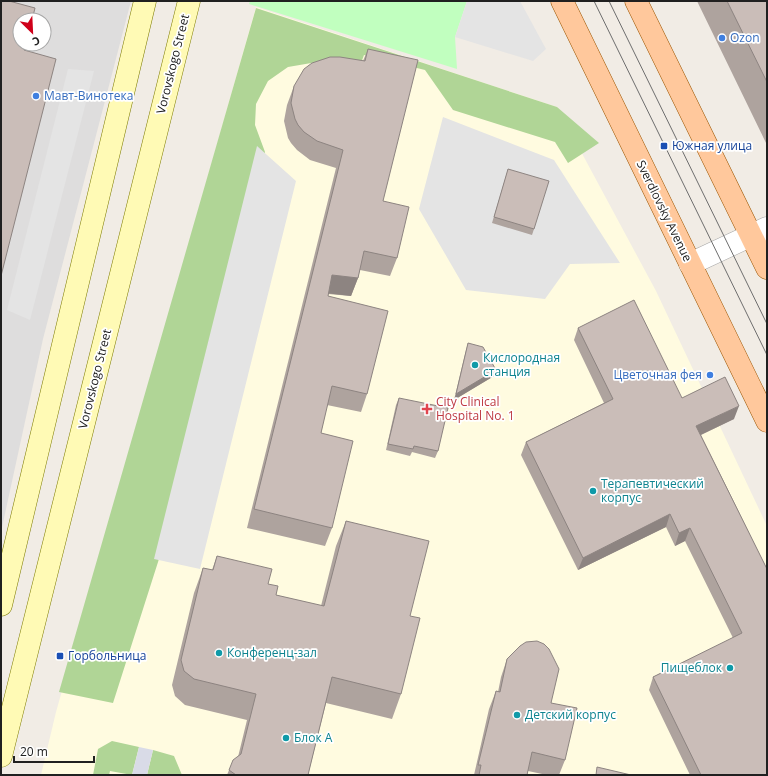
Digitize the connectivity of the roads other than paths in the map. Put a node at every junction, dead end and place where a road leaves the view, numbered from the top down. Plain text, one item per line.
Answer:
1 (145, 1) edge
2 (189, 1) edge
3 (562, 1) edge
4 (636, 1) edge
5 (759, 232) edge
6 (690, 264) junction
7 (767, 268) edge
8 (767, 421) edge
9 (1, 604) edge
10 (1, 756) edge

1 - 9 main road
2 - 10 main road, Vorovskogo Street
3 - 6 main road, Sverdlovsky Avenue
4 - 5 main road
5 - 6 street
5 - 7 main road
6 - 8 main road, Sverdlovsky Avenue

